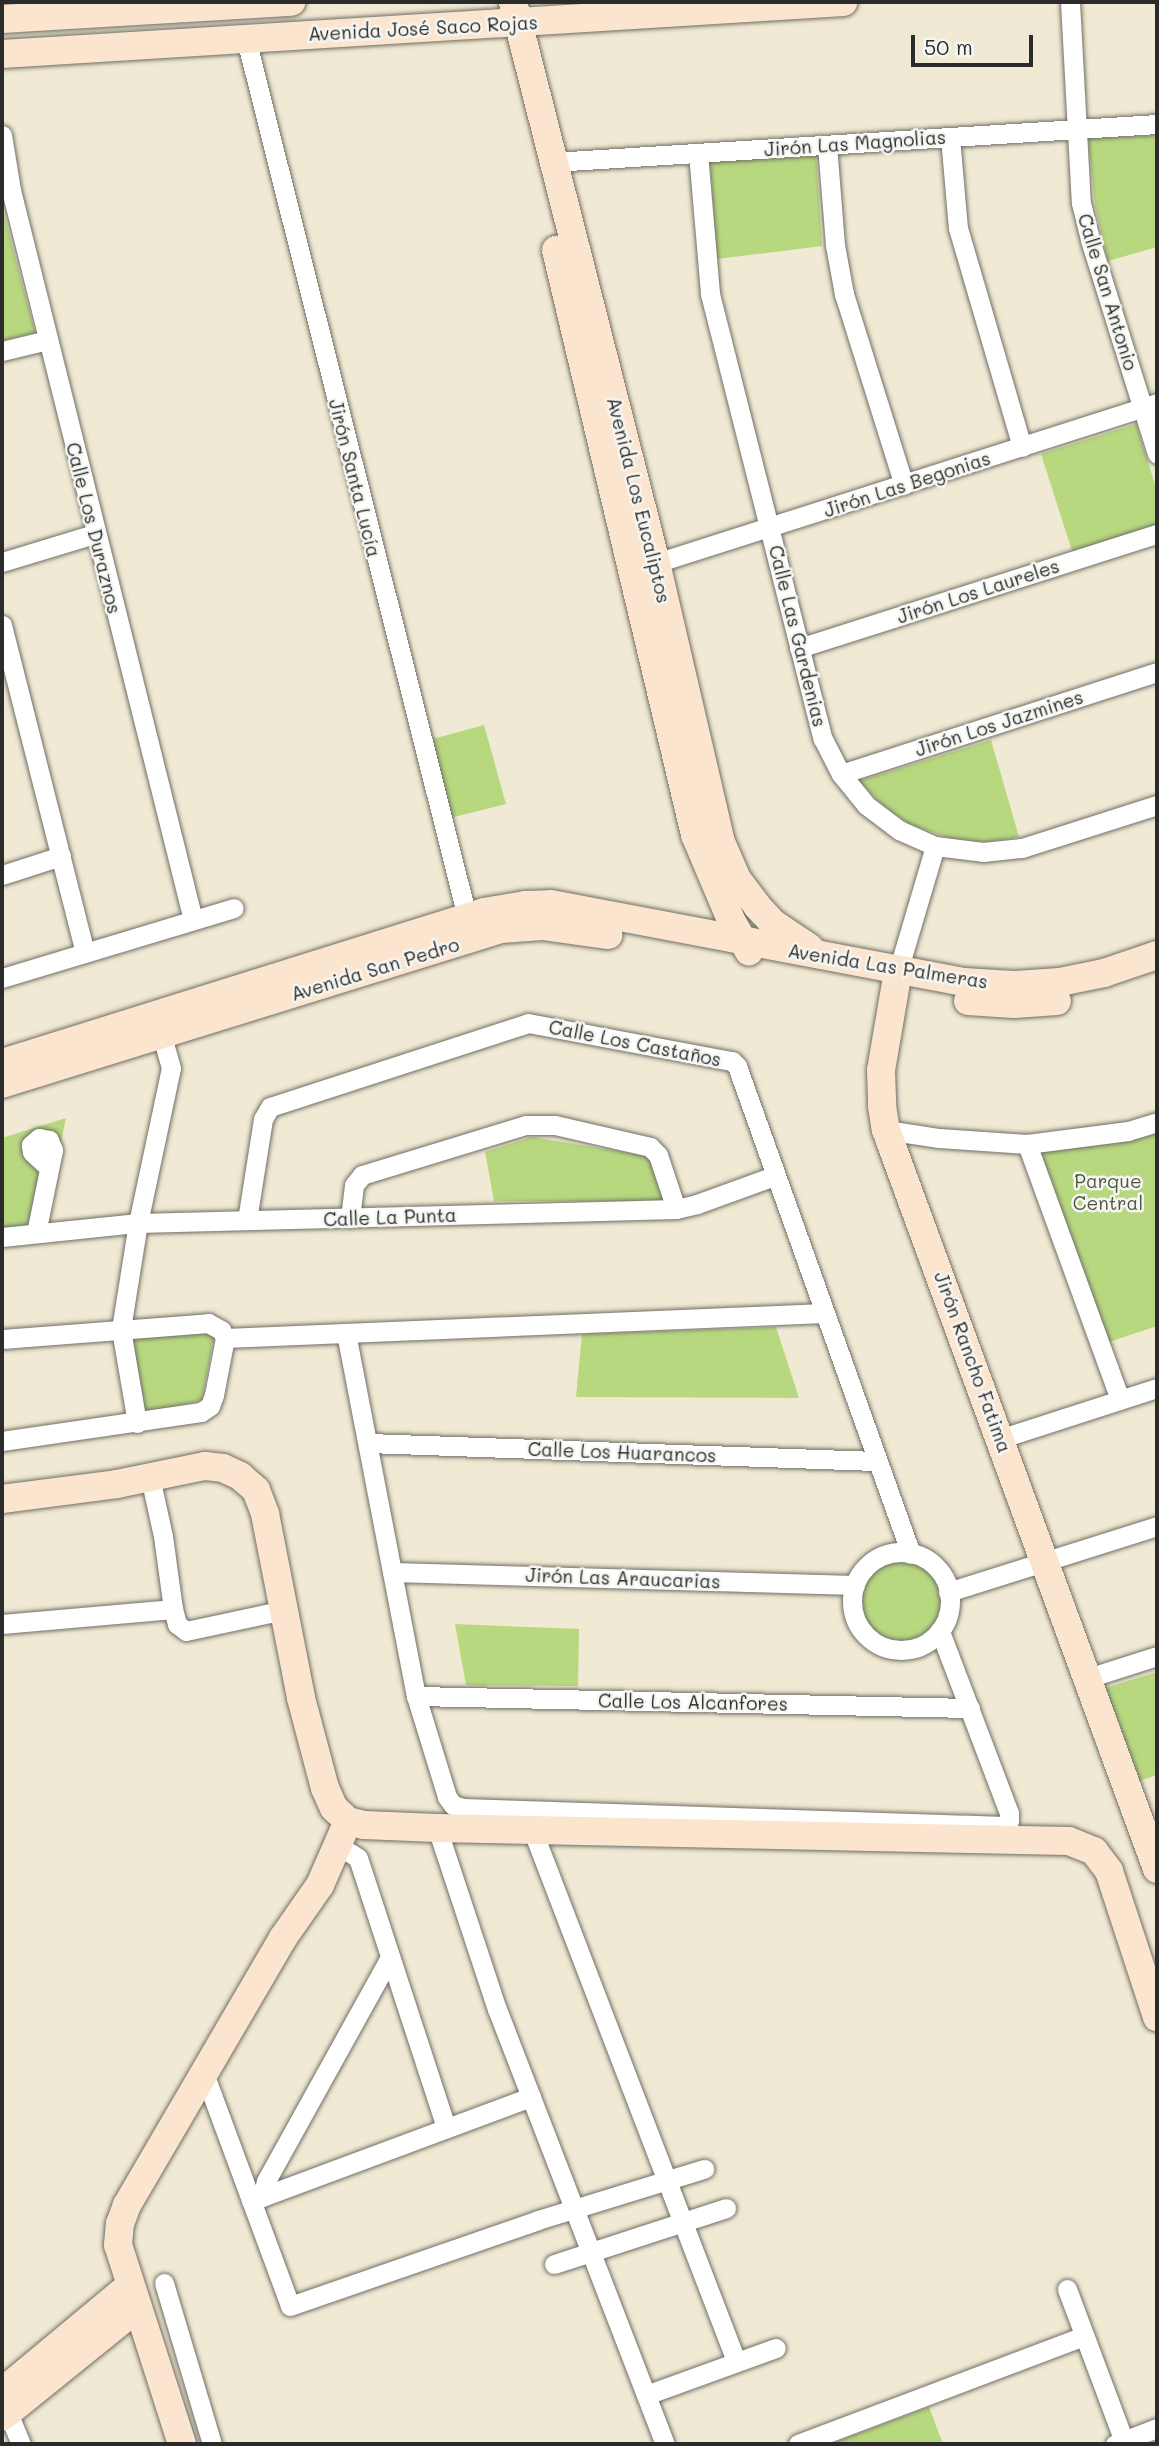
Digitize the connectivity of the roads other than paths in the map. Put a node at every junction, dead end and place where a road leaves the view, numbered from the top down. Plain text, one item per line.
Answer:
1 (292, 2) edge
2 (843, 2) edge
3 (1070, 2) edge
4 (508, 13) edge
5 (2, 19) edge
6 (246, 39) junction
7 (2, 54) edge
8 (1157, 124) edge
9 (1077, 130) junction
10 (2, 135) edge
11 (950, 137) junction
12 (827, 145) junction
13 (698, 153) junction
14 (553, 162) junction
15 (6, 190) edge
16 (48, 340) junction
17 (2, 351) edge
18 (1150, 406) edge
19 (1022, 447) junction
20 (1157, 454) edge
21 (904, 485) junction
22 (771, 527) junction
23 (94, 534) junction
24 (1157, 534) edge
25 (2, 562) edge
26 (656, 564) junction
27 (2, 625) edge
28 (799, 648) junction
29 (1157, 671) edge
30 (841, 774) junction
31 (1157, 805) edge
32 (935, 845) junction
33 (61, 856) junction
34 (2, 876) edge
35 (233, 908) dead end
36 (467, 917) junction
37 (501, 919) junction
38 (193, 920) junction
39 (749, 951) junction
40 (85, 953) junction
41 (1157, 955) edge
42 (828, 957) junction
43 (1157, 975) edge
44 (2, 978) edge
45 (896, 980) junction
46 (159, 1025) junction
47 (2, 1063) edge
48 (2, 1084) edge
49 (1157, 1122) edge
50 (886, 1130) junction
51 (1027, 1144) junction
52 (49, 1168) dead end
53 (774, 1176) junction
54 (676, 1209) junction
55 (351, 1218) junction
56 (247, 1220) junction
57 (138, 1223) junction
58 (36, 1233) junction
59 (2, 1237) edge
60 (824, 1313) junction
61 (121, 1329) junction
62 (346, 1333) junction
63 (225, 1338) junction
64 (2, 1339) edge
65 (1157, 1388) edge
66 (1120, 1400) junction
67 (137, 1423) junction
68 (1002, 1438) junction
69 (2, 1441) edge
70 (368, 1443) junction
71 (877, 1461) junction
72 (150, 1477) junction
73 (2, 1499) edge
74 (1157, 1526) edge
75 (911, 1554) junction
76 (1046, 1562) junction
77 (392, 1572) junction
78 (855, 1585) junction
79 (948, 1592) junction
80 (173, 1609) junction
81 (270, 1613) dead end
82 (2, 1624) edge
83 (940, 1631) junction
84 (1157, 1656) edge
85 (1088, 1678) junction
86 (415, 1696) junction
87 (970, 1708) junction
88 (437, 1828) junction
89 (532, 1829) junction
90 (343, 1833) junction
91 (1154, 1851) edge
92 (390, 1957) junction
93 (1157, 2017) edge
94 (204, 2073) junction
95 (531, 2097) junction
96 (446, 2128) junction
97 (704, 2169) dead end
98 (665, 2181) junction
99 (256, 2199) junction
100 (726, 2208) dead end
101 (574, 2209) junction
102 (681, 2222) junction
103 (591, 2252) junction
104 (554, 2264) dead end
105 (164, 2283) dead end
106 (1067, 2289) dead end
107 (133, 2297) junction
108 (1084, 2336) junction
109 (776, 2348) dead end
110 (736, 2361) junction
111 (646, 2395) junction
112 (3, 2404) edge
113 (1157, 2428) edge
114 (1121, 2443) edge
115 (21, 2444) edge
116 (181, 2444) edge
117 (212, 2444) edge
118 (665, 2444) edge
119 (798, 2444) edge

1 - 5 street, Avenida José Saco Rojas
2 - 4 street, Avenida José Saco Rojas
3 - 9 street, Calle San Antonio
4 - 6 street, Avenida José Saco Rojas
4 - 14 street, Avenida Los Eucaliptos
4 - 39 street, Avenida Los Eucaliptos
6 - 7 street, Avenida José Saco Rojas
6 - 36 street, Jirón Santa Lucía
8 - 9 street, Jirón Las Magnolias
9 - 11 street, Jirón Las Magnolias
9 - 18 street, Calle San Antonio
10 - 15 street, Calle Los Duraznos
11 - 12 street, Jirón Las Magnolias
11 - 19 street
12 - 13 street, Jirón Las Magnolias
12 - 21 street
13 - 14 street, Jirón Las Magnolias
13 - 22 street, Calle Las Gardenias
14 - 26 street, Avenida Los Eucaliptos
15 - 16 street, Calle Los Duraznos
16 - 17 street
16 - 23 street, Calle Los Duraznos
18 - 19 street, Jirón Las Begonias
18 - 20 street, Calle San Antonio
19 - 21 street, Jirón Las Begonias
21 - 22 street, Jirón Las Begonias
22 - 26 street, Jirón Las Begonias
22 - 28 street, Calle Las Gardenias
23 - 25 street
23 - 38 street, Calle Los Duraznos
24 - 28 street, Jirón Los Laureles
26 - 42 street, Avenida Los Eucaliptos
27 - 33 street
28 - 30 street, Calle Las Gardenias
29 - 30 street, Jirón Los Jazmines
30 - 32 street, Calle Las Gardenias
31 - 32 street, Calle Las Gardenias
32 - 45 street, Jirón Rancho Fatima
33 - 34 street
33 - 40 street
35 - 38 street
36 - 37 street, Avenida San Pedro
36 - 46 street, Avenida San Pedro
37 - 39 street, Avenida San Pedro
37 - 46 street, Avenida San Pedro
38 - 40 street
39 - 42 street, Avenida Las Palmeras
39 - 45 street, Avenida Las Palmeras
40 - 44 street
41 - 45 street, Avenida Las Palmeras
42 - 45 street, Avenida Las Palmeras
43 - 45 street, Avenida Las Palmeras
45 - 50 street, Jirón Rancho Fatima
46 - 47 street, Avenida San Pedro
46 - 48 street, Avenida San Pedro
46 - 57 street
49 - 51 street
50 - 51 street
50 - 68 street, Jirón Rancho Fatima
51 - 66 street
52 - 58 street
53 - 54 street, Calle La Punta
53 - 56 street, Calle Los Castaños
53 - 60 street, Calle Los Castaños
54 - 55 street, Calle La Punta
54 - 55 street
55 - 56 street, Calle La Punta
56 - 57 street, Calle La Punta
57 - 58 street, Calle La Punta
57 - 61 street
58 - 59 street, Calle La Punta
60 - 62 street
60 - 71 street, Calle Los Castaños
61 - 63 street
61 - 64 street
61 - 67 street
62 - 63 street
62 - 70 street
63 - 67 street
65 - 66 street
66 - 68 street
67 - 69 street
68 - 76 street, Jirón Rancho Fatima
70 - 71 street, Calle Los Huarancos
70 - 77 street
71 - 75 street, Calle Los Castaños
72 - 73 street
72 - 80 street
72 - 90 street
74 - 76 street
75 - 78 street
75 - 79 street
76 - 79 street
76 - 85 street, Jirón Rancho Fatima
77 - 78 street, Jirón Las Araucarias
77 - 86 street
78 - 83 street
79 - 83 street
80 - 81 street
80 - 82 street
83 - 87 street
84 - 85 street
85 - 91 street, Jirón Rancho Fatima
86 - 87 street, Calle Los Alcanfores
86 - 87 street
88 - 89 street
88 - 90 street
88 - 95 street
89 - 93 street
89 - 98 street
90 - 92 street
90 - 94 street
92 - 96 street
92 - 99 street
94 - 99 street
94 - 107 street
95 - 96 street
95 - 101 street
96 - 99 street
97 - 98 street
98 - 101 street
98 - 102 street
99 - 101 street
100 - 102 street
101 - 103 street
102 - 103 street
102 - 110 street
103 - 104 street
103 - 111 street
105 - 117 street
106 - 108 street
107 - 112 street
107 - 116 street
108 - 114 street
108 - 119 street
109 - 110 street
110 - 111 street
111 - 118 street
112 - 115 street
113 - 114 street

